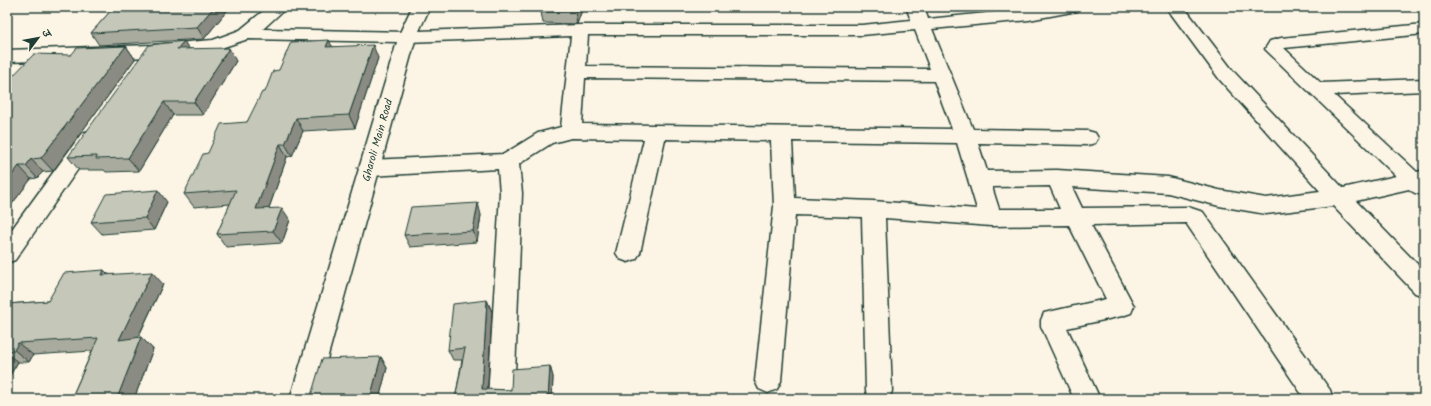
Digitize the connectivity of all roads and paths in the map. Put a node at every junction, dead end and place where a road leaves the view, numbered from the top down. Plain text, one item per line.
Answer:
1 (278, 7) edge
2 (421, 7) edge
3 (915, 7) edge
4 (1071, 7) edge
5 (1175, 7) edge
6 (921, 26) junction
7 (1424, 29) edge
8 (580, 30) junction
9 (246, 34) junction
10 (407, 37) junction
11 (152, 51) junction
12 (7, 56) edge
13 (138, 70) edge
14 (576, 72) junction
15 (940, 75) junction
16 (1424, 85) edge
17 (1317, 89) junction
18 (102, 121) edge
19 (571, 131) junction
20 (656, 132) junction
21 (781, 134) junction
22 (965, 136) junction
23 (1088, 138) dead end
24 (508, 161) junction
25 (369, 168) junction
26 (1057, 178) junction
27 (978, 179) junction
28 (1420, 183) edge
29 (1338, 197) junction
30 (785, 206) junction
31 (873, 209) junction
32 (991, 218) junction
33 (1076, 218) junction
34 (628, 253) dead end
35 (7, 254) edge
36 (1424, 286) edge
37 (768, 381) dead end
38 (879, 391) dead end
39 (302, 399) edge
40 (501, 399) edge
41 (1087, 399) edge
42 (1320, 399) edge

1 - 9 street
2 - 10 street, Gharoli Main Road
3 - 6 street
4 - 6 street
5 - 29 street
6 - 8 street
6 - 15 street
7 - 17 street
8 - 10 street
8 - 14 street
9 - 10 street
9 - 11 street
10 - 25 street, Gharoli Main Road
11 - 12 street
11 - 13 street
14 - 15 street
14 - 19 street
15 - 22 street
16 - 17 street
17 - 28 street
18 - 35 street
19 - 20 street
19 - 24 street
20 - 21 street
20 - 34 street
21 - 22 street
21 - 30 street
22 - 23 street
22 - 27 street
24 - 25 street
24 - 40 street
25 - 39 street, Gharoli Main Road
26 - 27 street
26 - 29 street
26 - 33 street
27 - 32 street
28 - 29 street
29 - 36 street
30 - 31 street
30 - 37 street
31 - 32 street
31 - 38 street
32 - 33 street
33 - 41 street
33 - 42 street

